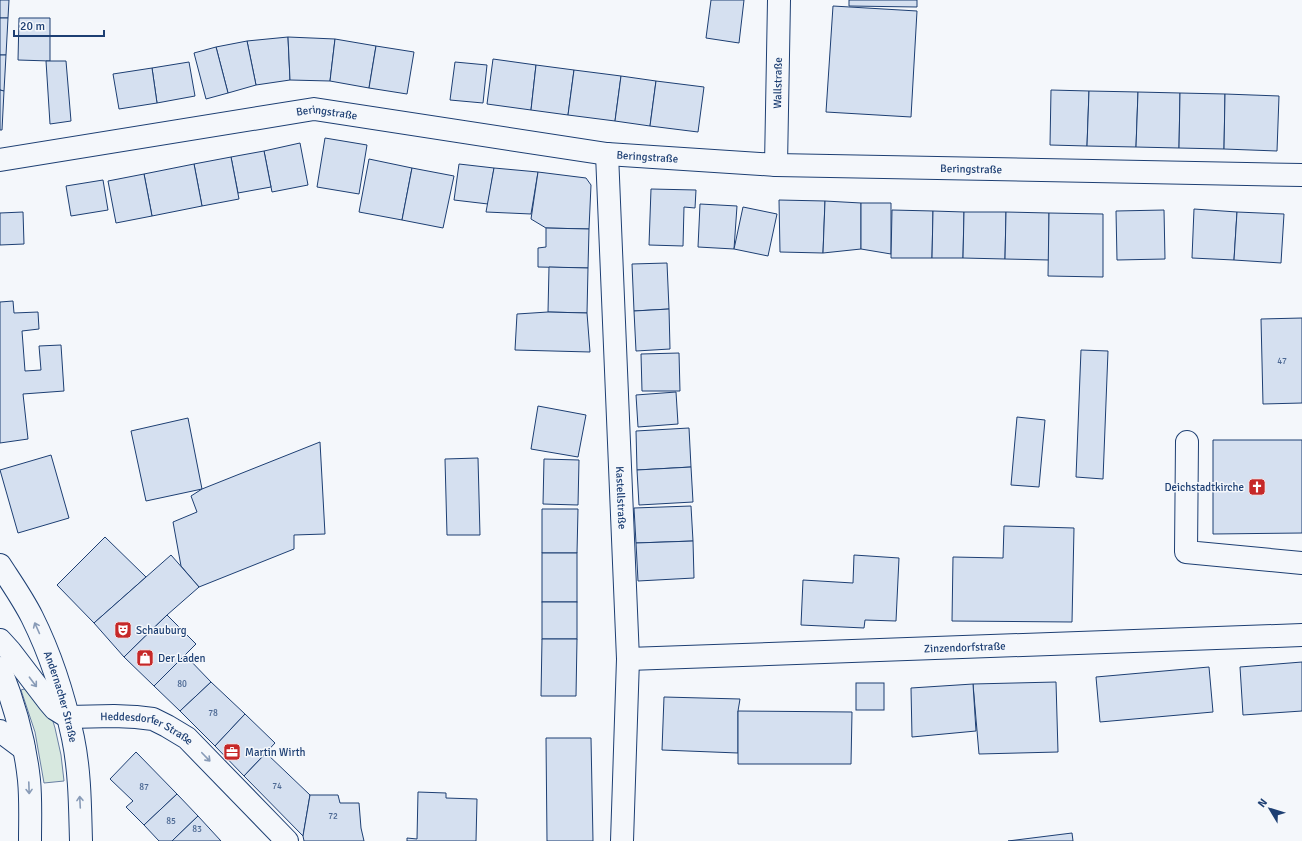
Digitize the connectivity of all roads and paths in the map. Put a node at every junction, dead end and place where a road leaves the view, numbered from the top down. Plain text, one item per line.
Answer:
1 (779, 0) edge
2 (607, 154) junction
3 (0, 160) edge
4 (776, 165) junction
5 (1302, 175) edge
6 (1187, 442) dead end
7 (1302, 562) edge
8 (0, 565) edge
9 (1302, 635) edge
10 (0, 640) edge
11 (628, 659) junction
12 (0, 668) edge
13 (68, 717) junction
14 (0, 731) edge
15 (24, 749) junction
16 (30, 841) edge
17 (81, 841) edge
18 (286, 841) edge
19 (622, 841) edge

1 - 4 street, Wallstraße
2 - 3 street, Beringstraße
2 - 4 street, Beringstraße
2 - 11 street, Kastellstraße
4 - 5 street, Beringstraße
6 - 7 street
13 -> 8 street, Andernacher Straße
9 - 11 street, Zinzendorfstraße
10 -> 13 street
11 - 19 street, Kastellstraße
12 - 15 street
17 -> 13 street, Andernacher Straße
13 -> 18 street, Heddesdorfer Straße
14 - 15 street
15 -> 16 street

